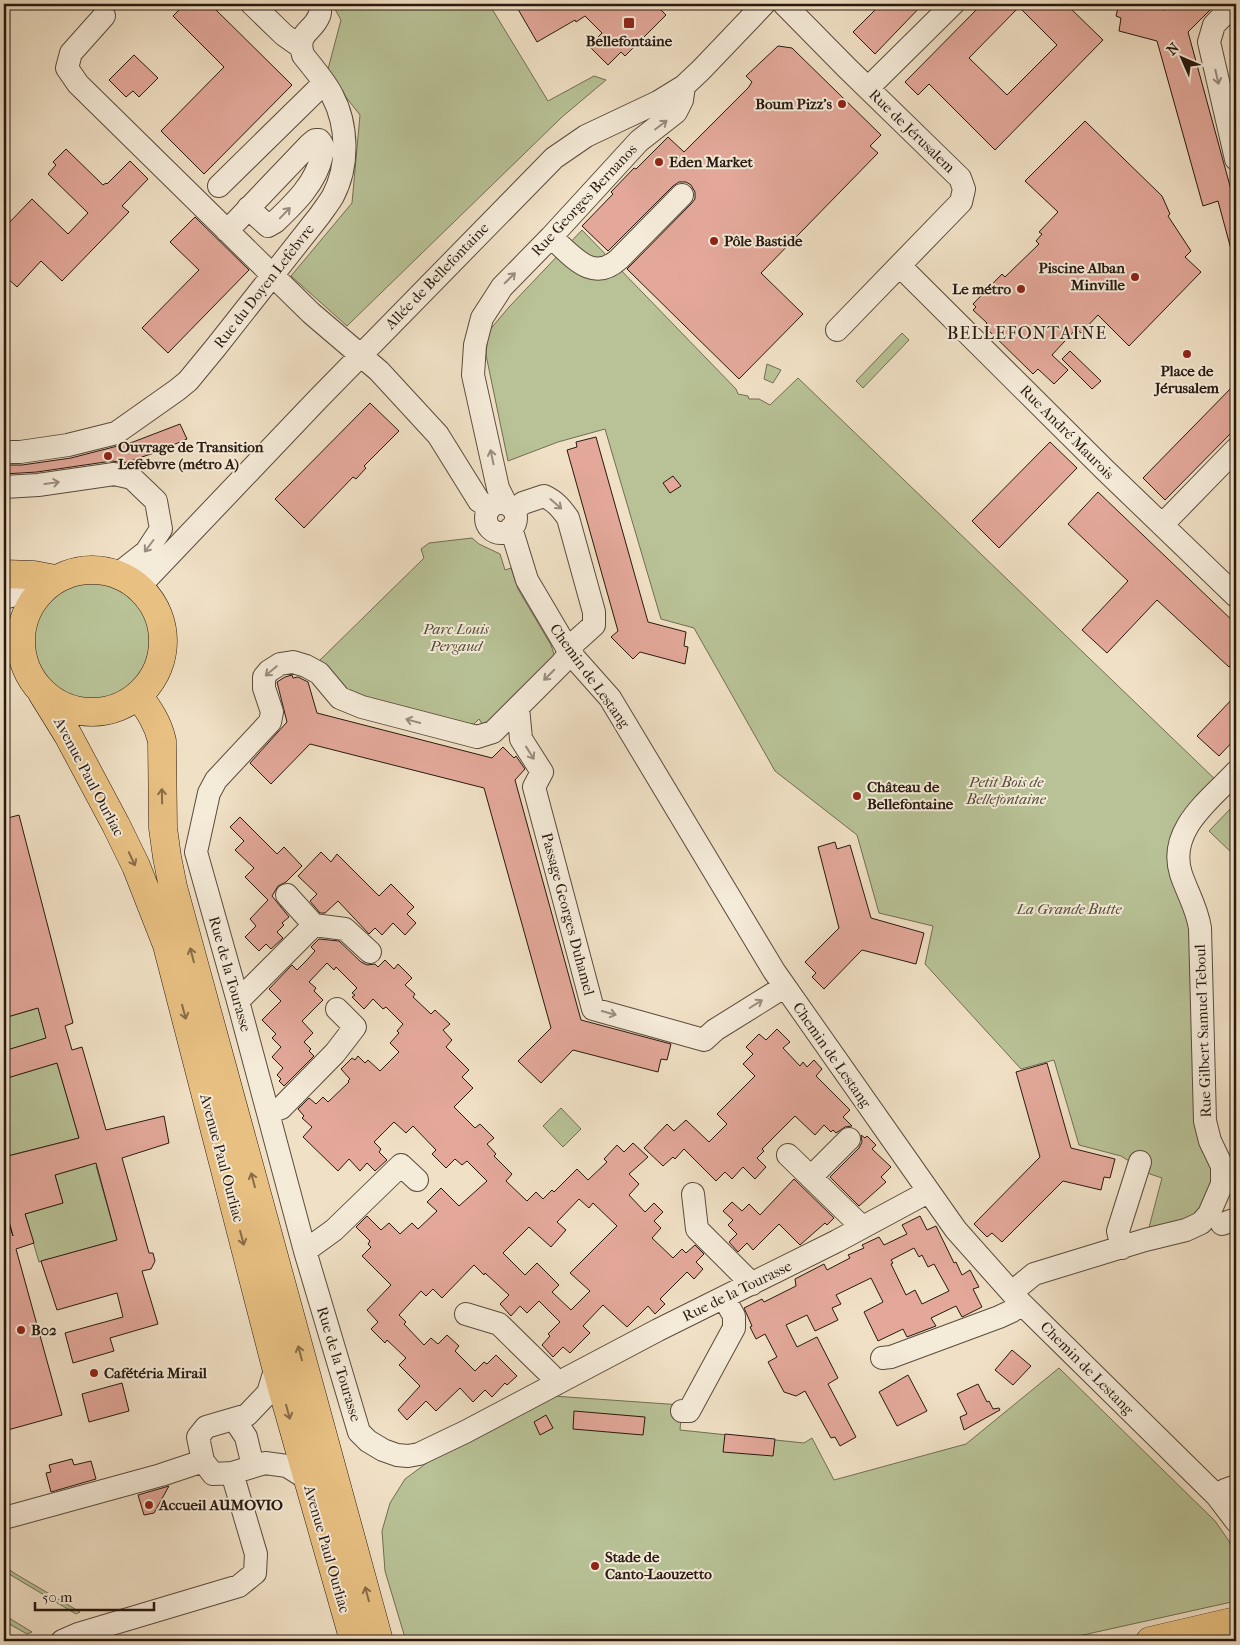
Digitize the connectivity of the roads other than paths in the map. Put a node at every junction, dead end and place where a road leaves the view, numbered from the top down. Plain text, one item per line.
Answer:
1 (252, 4) edge
2 (320, 4) edge
3 (764, 4) edge
4 (784, 4) edge
5 (953, 4) edge
6 (1234, 4) edge
7 (104, 16) dead end
8 (301, 47) junction
9 (324, 84) junction
10 (684, 86) junction
11 (868, 88) junction
12 (1236, 159) edge
13 (219, 186) dead end
14 (682, 195) dead end
15 (248, 208) dead end
16 (227, 230) junction
17 (551, 237) junction
18 (900, 266) junction
19 (272, 274) junction
20 (482, 318) joint
21 (837, 330) dead end
22 (361, 356) junction
23 (1236, 449) edge
24 (4, 452) edge
25 (4, 486) edge
26 (505, 512) junction
27 (1162, 525) junction
28 (4, 574) edge
29 (129, 580) junction
30 (50, 583) junction
31 (1236, 596) edge
32 (4, 598) edge
33 (12, 650) edge
34 (570, 653) junction
35 (42, 693) junction
36 (138, 695) junction
37 (518, 707) junction
38 (1236, 772) edge
39 (287, 895) dead end
40 (314, 925) junction
41 (370, 952) dead end
42 (784, 987) junction
43 (238, 1001) junction
44 (336, 1009) dead end
45 (268, 1113) junction
46 (849, 1139) dead end
47 (788, 1155) dead end
48 (1140, 1162) dead end
49 (811, 1177) junction
50 (417, 1180) dead end
51 (928, 1192) junction
52 (693, 1194) dead end
53 (862, 1227) junction
54 (1122, 1248) junction
55 (305, 1251) junction
56 (752, 1284) junction
57 (1016, 1297) junction
58 (724, 1298) junction
59 (466, 1314) dead end
60 (882, 1358) dead end
61 (276, 1367) junction
62 (556, 1384) junction
63 (682, 1411) dead end
64 (234, 1419) junction
65 (203, 1461) junction
66 (253, 1466) junction
67 (232, 1473) junction
68 (306, 1478) junction
69 (1227, 1491) edge
70 (4, 1518) edge
71 (1236, 1521) edge
72 (1236, 1621) edge
73 (1236, 1639) edge
74 (62, 1641) edge
75 (354, 1641) edge
76 (379, 1641) edge
77 (1150, 1641) edge
78 (1228, 1641) edge

1 - 8 street
2 - 8 street
3 - 10 street, Allée de Bellefontaine
4 - 11 street, Rue de Jérusalem
5 - 11 street
6 -> 12 street
7 - 16 street
8 - 9 street, Rue du Doyen Lefebvre
9 - 13 street
9 - 19 street, Rue du Doyen Lefebvre
17 -> 10 street, Rue Georges Bernanos
10 - 22 street, Allée de Bellefontaine
11 - 18 street, Rue de Jérusalem
14 - 17 street
15 - 16 street
16 - 19 street
20 -> 17 street, Rue Georges Bernanos
18 - 21 street, Rue de Jérusalem
18 - 27 street, Rue André Maurois
19 - 22 street
19 - 24 street, Rue du Doyen Lefebvre
26 -> 20 street, Chemin de Lestang
22 - 26 street
22 - 29 street, Allée de Bellefontaine
23 - 27 street
25 -> 29 street
26 - 34 street, Chemin de Lestang
26 -> 34 street
27 - 31 street, Rue André Maurois
28 - 30 main road
29 - 30 main road
29 - 36 main road
30 - 32 street
30 - 33 main road
33 - 35 main road
34 -> 37 street
34 - 42 street, Chemin de Lestang
35 - 36 main road
35 -> 61 main road, Avenue Paul Ourliac
76 -> 36 main road, Avenue Paul Ourliac
37 -> 42 street, Passage Georges Duhamel
37 -> 43 street, Rue de la Tourasse
38 - 54 street, Rue Gilbert Samuel Teboul
39 - 40 street
40 - 41 street
40 - 43 street
42 - 51 street, Chemin de Lestang
43 - 45 street, Rue de la Tourasse
44 - 45 street
45 - 55 street, Rue de la Tourasse
46 - 49 street
47 - 49 street
48 - 54 street
49 - 53 street
50 - 55 street
51 - 53 street, Rue de la Tourasse
51 - 57 street, Chemin de Lestang
52 - 56 street
53 - 56 street, Rue de la Tourasse
54 - 57 street, Rue Gilbert Samuel Teboul
55 - 62 street, Rue de la Tourasse
56 - 58 street, Rue de la Tourasse
57 - 60 street, Rue Gilbert Samuel Teboul
57 - 69 street, Chemin de Lestang
58 - 62 street, Rue de la Tourasse
58 - 63 street
59 - 62 street
61 - 64 street
61 -> 68 main road, Avenue Paul Ourliac
64 - 65 street
64 - 66 street
65 - 67 street
65 - 70 street
66 - 67 street
66 - 68 street
67 - 74 street
68 - 75 main road, Avenue Paul Ourliac
69 - 71 street, Chemin de Lestang
72 - 77 main road
73 - 78 main road

